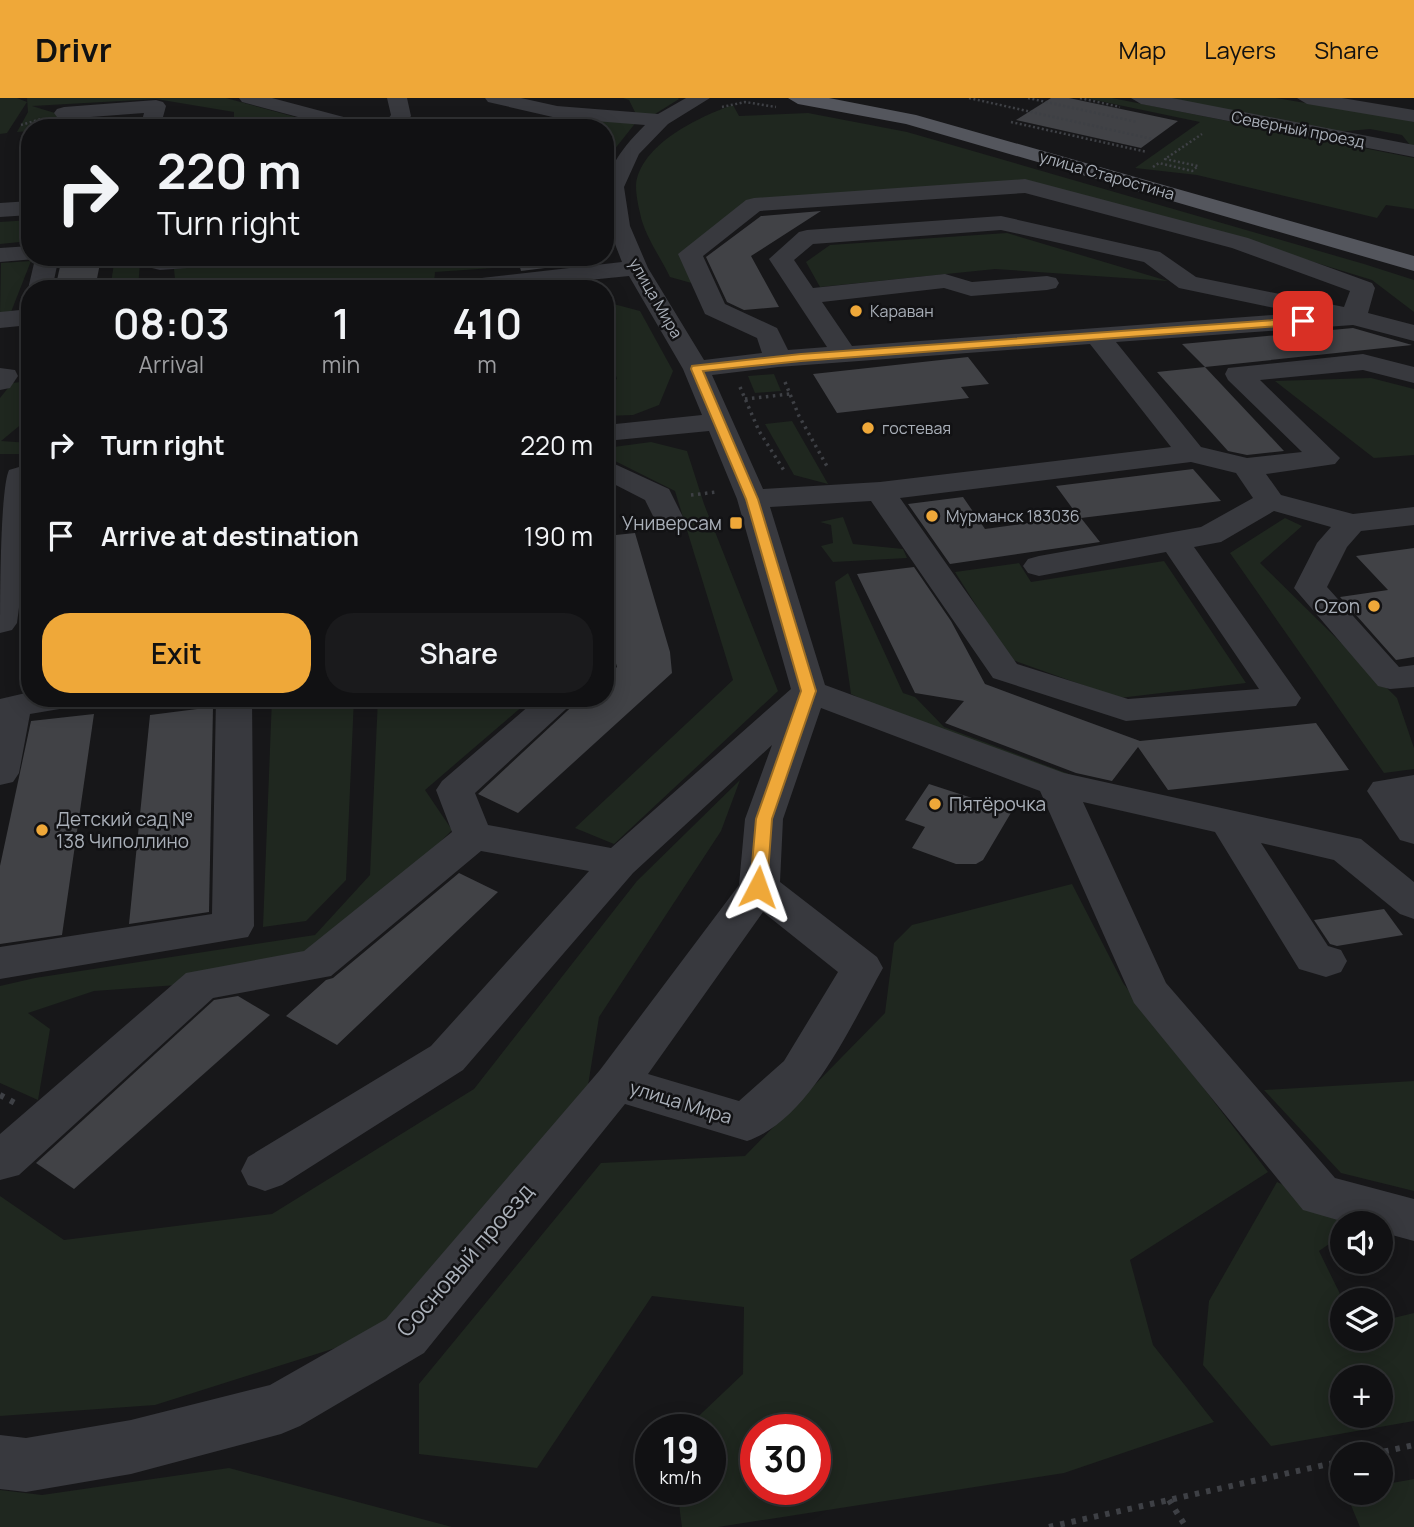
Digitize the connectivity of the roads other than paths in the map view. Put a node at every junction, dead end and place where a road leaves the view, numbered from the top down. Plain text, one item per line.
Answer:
1 (252, 98) edge
2 (397, 98) edge
3 (495, 98) edge
4 (798, 98) edge
5 (1141, 98) edge
6 (1307, 98) edge
7 (706, 103) edge
8 (342, 105) dead end
9 (606, 107) edge
10 (64, 113) dead end
11 (1414, 116) edge
12 (152, 119) edge
13 (322, 119) edge
14 (327, 119) edge
15 (398, 119) edge
16 (661, 120) junction
17 (1414, 151) edge
18 (614, 185) edge
19 (614, 194) edge
20 (21, 209) edge
21 (0, 210) edge
22 (21, 254) edge
23 (0, 255) edge
24 (1408, 259) edge
25 (497, 266) edge
26 (636, 268) junction
27 (512, 280) edge
28 (552, 280) edge
29 (1047, 283) dead end
30 (806, 296) junction
31 (1354, 317) junction
32 (21, 318) edge
33 (0, 320) edge
34 (1414, 333) edge
35 (1098, 337) junction
36 (845, 355) junction
37 (778, 359) junction
38 (696, 369) junction
39 (0, 376) edge
40 (1414, 376) edge
41 (0, 382) edge
42 (718, 422) junction
43 (614, 432) edge
44 (1191, 453) junction
45 (1247, 467) junction
46 (614, 474) edge
47 (16, 476) edge
48 (880, 491) junction
49 (752, 499) junction
50 (1270, 501) junction
51 (1414, 516) edge
52 (671, 523) dead end
53 (1352, 523) junction
54 (1175, 542) junction
55 (1039, 566) dead end
56 (0, 622) edge
57 (1414, 676) edge
58 (808, 691) junction
59 (21, 704) edge
60 (234, 707) edge
61 (550, 707) edge
62 (0, 773) edge
63 (1055, 783) junction
64 (1414, 787) edge
65 (1228, 822) junction
66 (1414, 831) edge
67 (473, 836) junction
68 (619, 863) junction
69 (758, 887) junction
70 (1414, 904) edge
71 (1326, 961) dead end
72 (0, 963) edge
73 (616, 1083) junction
74 (2, 1161) dead end
75 (265, 1171) dead end
76 (1414, 1220) edge
77 (0, 1462) edge

1 - 13 street
2 - 15 street
3 - 9 street
4 - 24 main road, улица Старостина
5 - 17 street, Северный проезд
6 - 11 street, Северный проезд
7 - 16 street, улица Мира
8 - 14 street
9 - 16 street
10 - 12 street
16 - 18 street, улица Мира
19 - 26 street, улица Мира
20 - 21 street
22 - 23 street
25 - 27 street
26 - 28 street
26 - 38 street, улица Мира
29 - 30 street
30 - 31 street
30 - 36 street
31 - 34 street
31 - 35 street
31 - 37 street
32 - 33 street
35 - 36 street
35 - 44 street
36 - 37 street
37 - 38 street
38 - 42 street, улица Мира
39 - 41 street
40 - 45 street
42 - 43 street
42 - 49 street, улица Мира
44 - 45 street
44 - 48 street
45 - 50 street
46 - 52 street
47 - 56 street
48 - 49 street
48 - 54 street
49 - 58 street, улица Мира
50 - 53 street
50 - 54 street
51 - 53 street
53 - 57 street
54 - 55 street
58 - 63 street
58 - 68 street
58 - 69 street
59 - 62 street
60 - 72 street
61 - 67 street
63 - 65 street
63 - 76 street
64 - 66 street
65 - 70 street
65 - 71 street
67 - 68 street
67 - 74 street
68 - 75 street
69 - 73 street, улица Мира
69 - 73 street, улица Мира
73 - 77 street, Сосновый проезд

